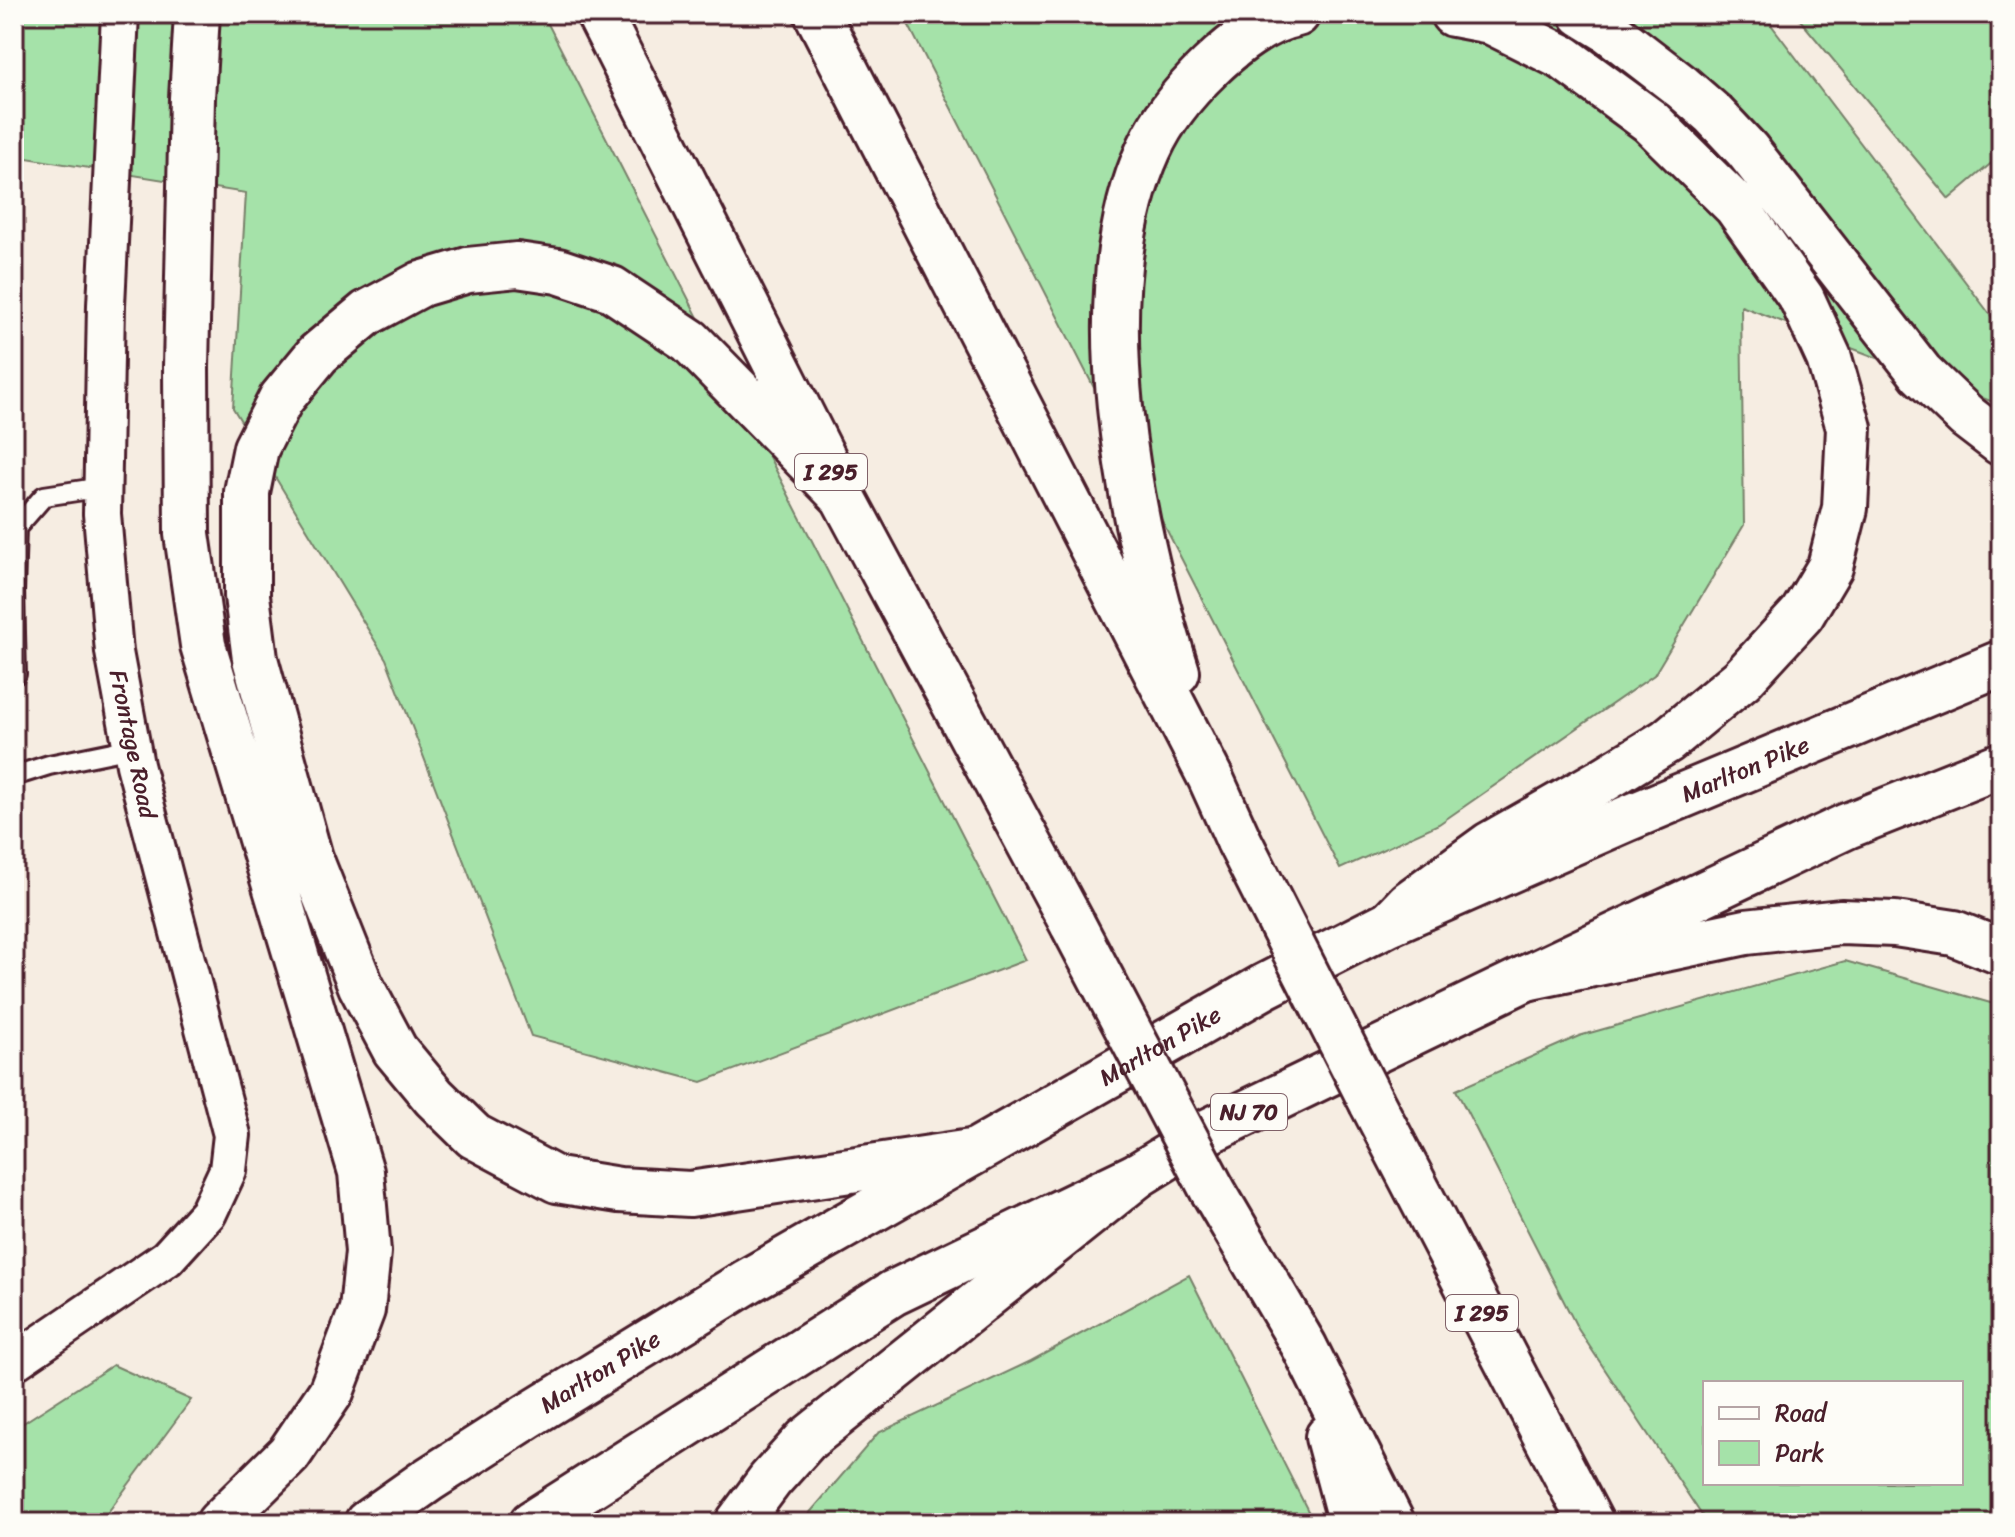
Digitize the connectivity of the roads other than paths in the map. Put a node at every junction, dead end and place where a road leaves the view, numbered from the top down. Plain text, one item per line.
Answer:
1 (120, 14) edge
2 (197, 14) edge
3 (599, 14) edge
4 (817, 14) edge
5 (1297, 14) edge
6 (1453, 14) edge
7 (1582, 14) edge
8 (2001, 443) edge
9 (103, 487) junction
10 (843, 497) junction
11 (2001, 663) edge
12 (16, 674) dead end
13 (132, 748) junction
14 (2001, 765) edge
15 (14, 776) edge
16 (1210, 777) junction
17 (1391, 922) junction
18 (2001, 952) edge
19 (1526, 978) junction
20 (971, 1152) junction
21 (1138, 1175) junction
22 (1304, 1346) junction
23 (14, 1362) edge
24 (219, 1523) edge
25 (367, 1523) edge
26 (532, 1523) edge
27 (738, 1523) edge
28 (1351, 1523) edge
29 (1392, 1523) edge
30 (1591, 1523) edge

1 - 9 street, Frontage Road
2 - 24 highway
3 - 10 highway, I 295
4 - 16 highway, I 295
5 - 16 highway
6 - 17 highway
7 - 8 highway
9 - 12 lane
9 - 13 street, Frontage Road
10 - 20 highway
10 - 22 highway, I 295, bridge
11 - 17 highway, Marlton Pike
13 - 15 lane
13 - 23 street, Frontage Road
14 - 19 highway, NJ 70
16 - 30 highway, I 295, bridge
17 - 20 highway, Marlton Pike
18 - 19 highway
19 - 21 highway, NJ 70
20 - 25 highway, Marlton Pike
21 - 26 highway, NJ 70
21 - 27 highway
22 - 28 highway
22 - 29 highway, I 295

